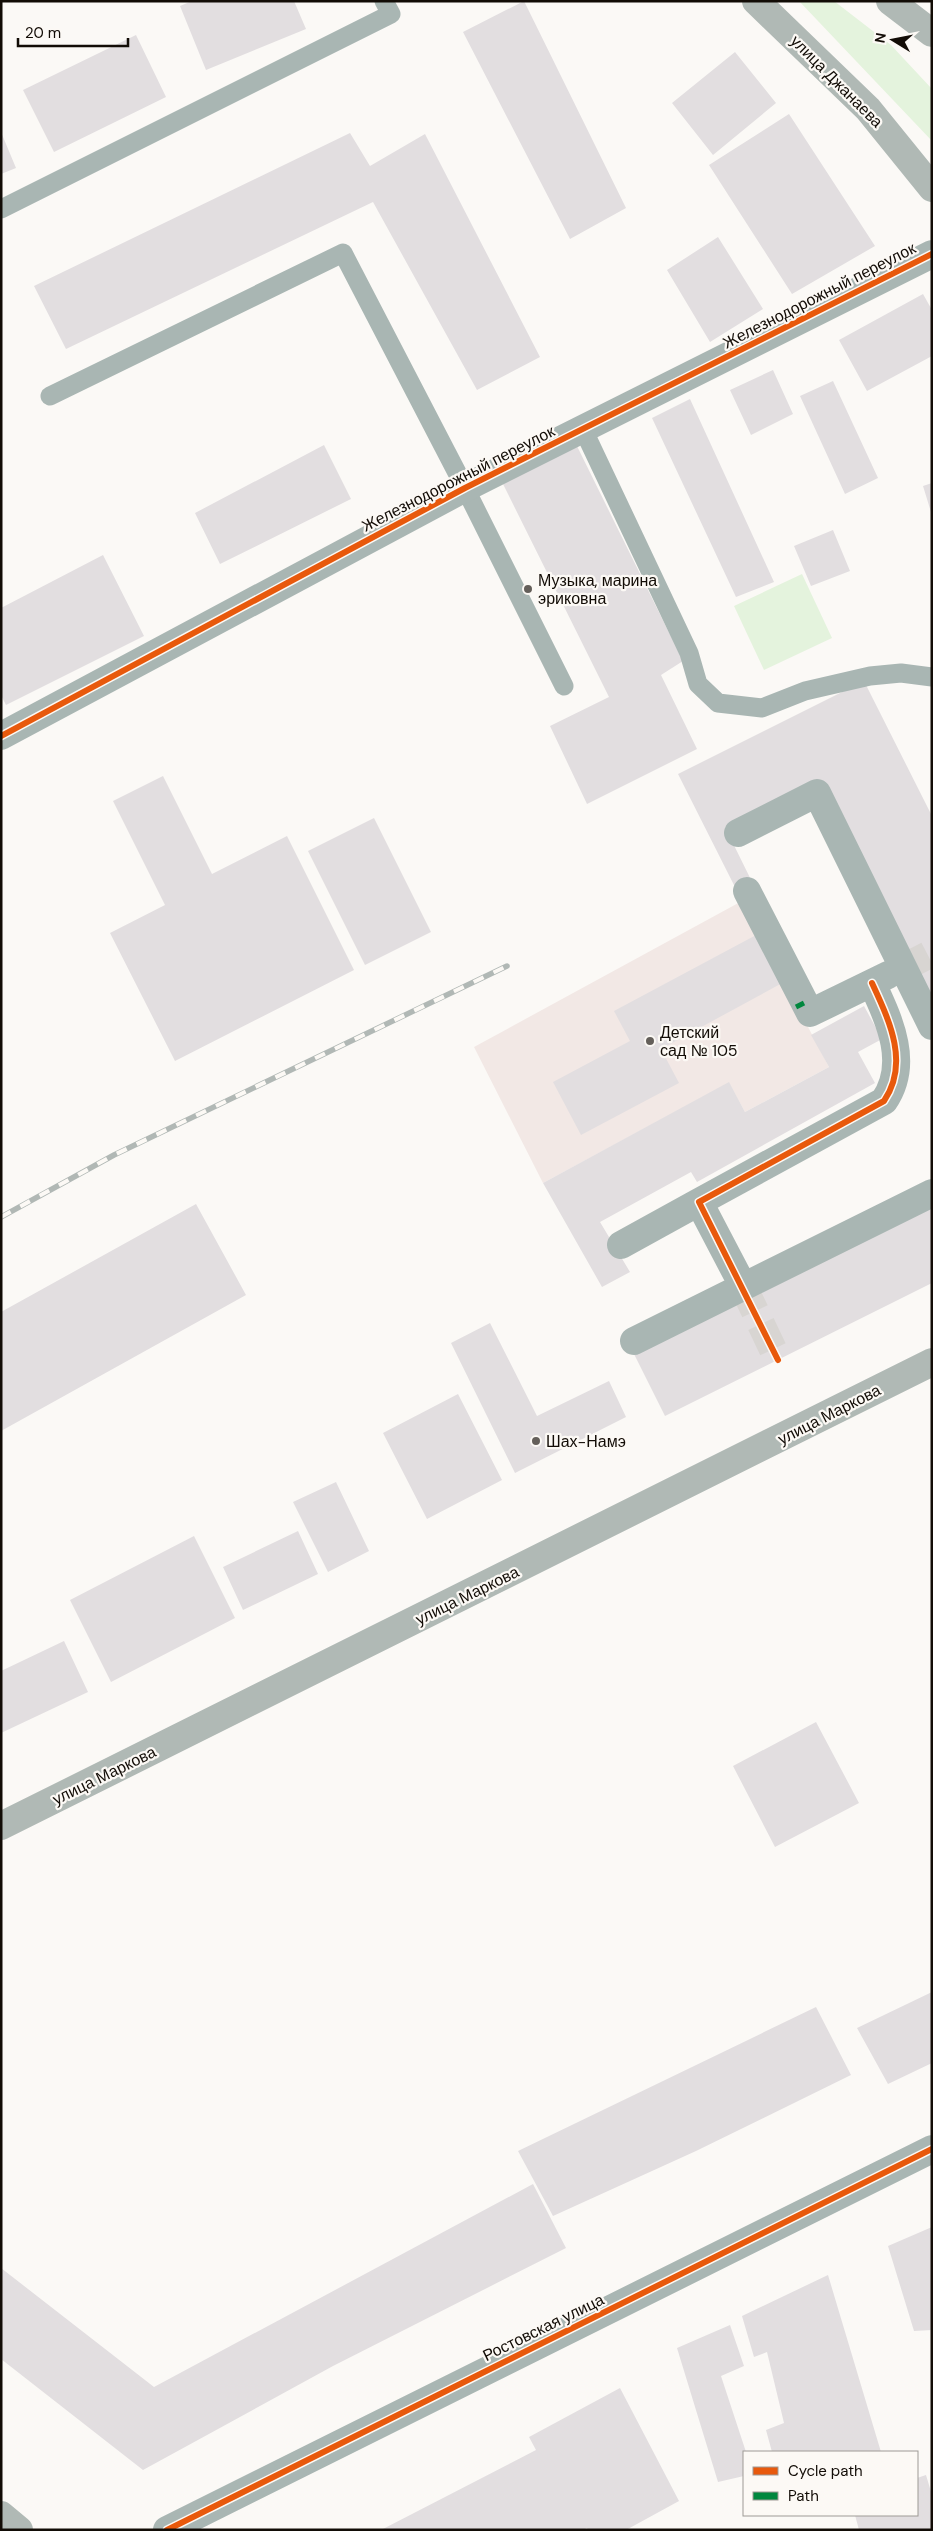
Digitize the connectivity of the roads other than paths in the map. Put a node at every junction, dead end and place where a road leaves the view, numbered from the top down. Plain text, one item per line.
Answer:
1 (384, 1) edge
2 (756, 1) edge
3 (890, 1) edge
4 (932, 33) edge
5 (932, 188) edge
6 (1, 209) edge
7 (932, 254) edge
8 (50, 396) dead end
9 (583, 429) junction
10 (466, 488) junction
11 (932, 677) edge
12 (564, 686) dead end
13 (1, 736) edge
14 (738, 833) dead end
15 (747, 891) dead end
16 (903, 968) junction
17 (872, 983) junction
18 (932, 1026) edge
19 (932, 1193) edge
20 (699, 1202) junction
21 (621, 1245) dead end
22 (743, 1286) junction
23 (634, 1341) dead end
24 (932, 1362) edge
25 (1, 1826) edge
26 (932, 2149) edge
27 (1, 2515) edge
28 (19, 2530) edge
29 (167, 2530) edge

1 - 6 lane
2 - 5 main road, улица Джанаева
3 - 4 main road
7 - 9 street, Железнодорожный переулок
8 - 10 lane
9 - 10 street, Железнодорожный переулок
9 - 11 lane
10 - 12 lane
10 - 13 street, Железнодорожный переулок
14 - 16 street
15 - 17 street
16 - 17 street
16 - 18 street
17 - 20 street
19 - 22 street
20 - 21 street
20 - 22 street
22 - 23 street
24 - 25 main road, улица Маркова
26 - 29 street, Ростовская улица
27 - 28 main road

